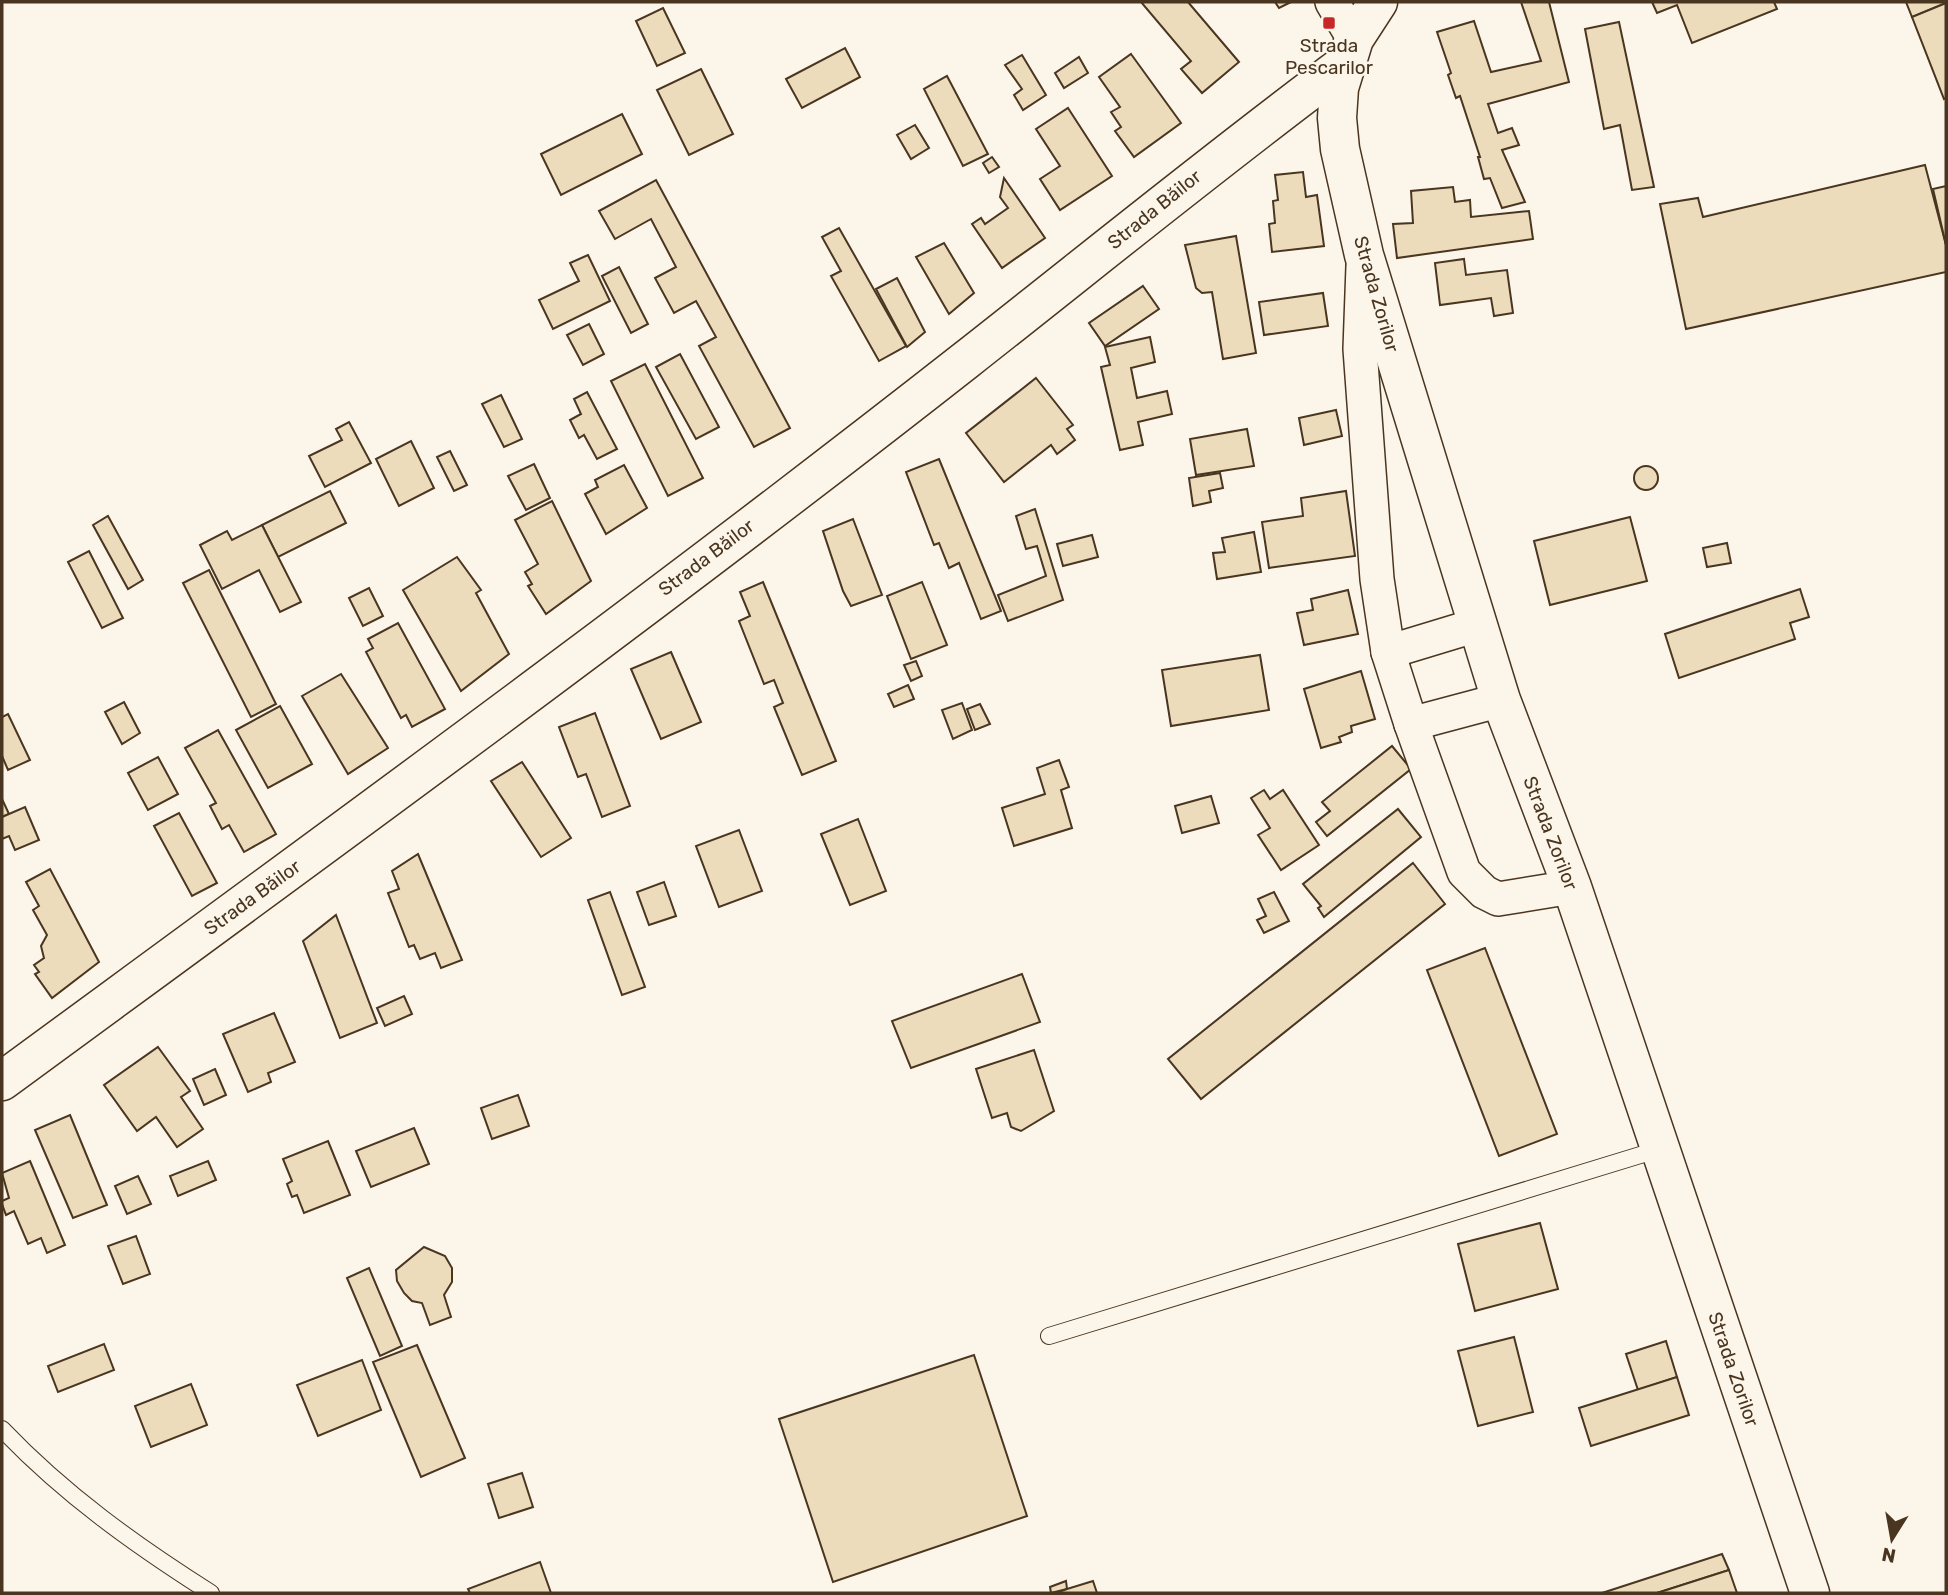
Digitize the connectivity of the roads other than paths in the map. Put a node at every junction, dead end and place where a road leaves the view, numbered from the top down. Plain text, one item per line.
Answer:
1 (1332, 2) edge
2 (1378, 2) edge
3 (1350, 51) junction
4 (1364, 255) junction
5 (1477, 625) junction
6 (1388, 652) junction
7 (1501, 700) junction
8 (1411, 724) junction
9 (1572, 887) junction
10 (4, 1074) edge
11 (1660, 1149) junction
12 (1049, 1336) dead end
13 (2, 1429) edge
14 (211, 1593) edge
15 (1810, 1593) edge

1 - 3 street
2 - 3 street, Strada Băilor
3 - 4 street, Strada Zorilor
3 - 10 street, Strada Băilor
4 - 5 street, Strada Zorilor
4 - 6 street
5 - 6 street
5 - 7 street, Strada Zorilor
6 - 8 street
7 - 8 street
7 - 9 street, Strada Zorilor
8 - 9 street
9 - 11 street, Strada Zorilor
11 - 12 lane
11 - 15 street, Strada Zorilor
13 - 14 lane

